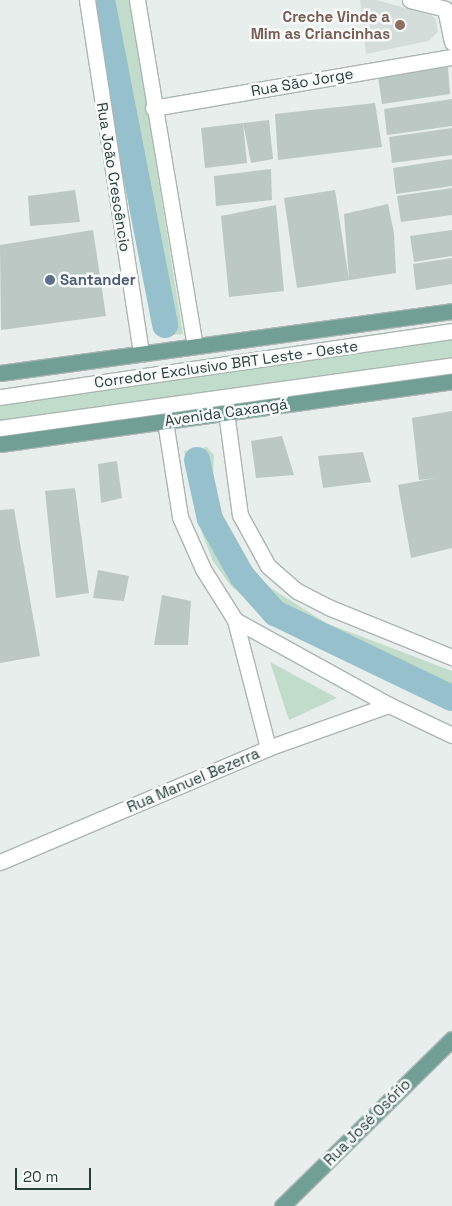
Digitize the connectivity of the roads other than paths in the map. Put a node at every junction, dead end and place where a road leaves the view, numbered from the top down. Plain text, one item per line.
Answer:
1 (87, 0) edge
2 (137, 0) edge
3 (410, 0) edge
4 (452, 42) edge
5 (452, 57) edge
6 (153, 108) junction
7 (452, 311) edge
8 (452, 331) edge
9 (195, 346) junction
10 (141, 354) junction
11 (452, 365) edge
12 (0, 374) edge
13 (452, 380) edge
14 (0, 397) edge
15 (226, 412) junction
16 (165, 421) junction
17 (0, 428) edge
18 (0, 444) edge
19 (235, 620) junction
20 (452, 657) edge
21 (389, 705) junction
22 (452, 734) edge
23 (268, 748) junction
24 (0, 862) edge
25 (452, 1038) edge
26 (282, 1206) edge

1 - 10 street, Rua João Crescêncio
2 - 6 street
3 - 4 street
5 - 6 street, Rua São Jorge
6 - 9 street
7 - 9 main road
8 - 14 street, Corredor Exclusivo BRT Leste - Oeste
9 - 10 main road
10 - 12 main road
11 - 17 street
13 - 15 main road, Avenida Caxangá
15 - 16 main road, Avenida Caxangá
15 - 20 street
16 - 18 main road, Avenida Caxangá
16 - 19 street
19 - 21 street
19 - 23 street
21 - 22 street
21 - 23 street, Rua Manuel Bezerra
23 - 24 street, Rua Manuel Bezerra
25 - 26 main road, Rua José Osório

